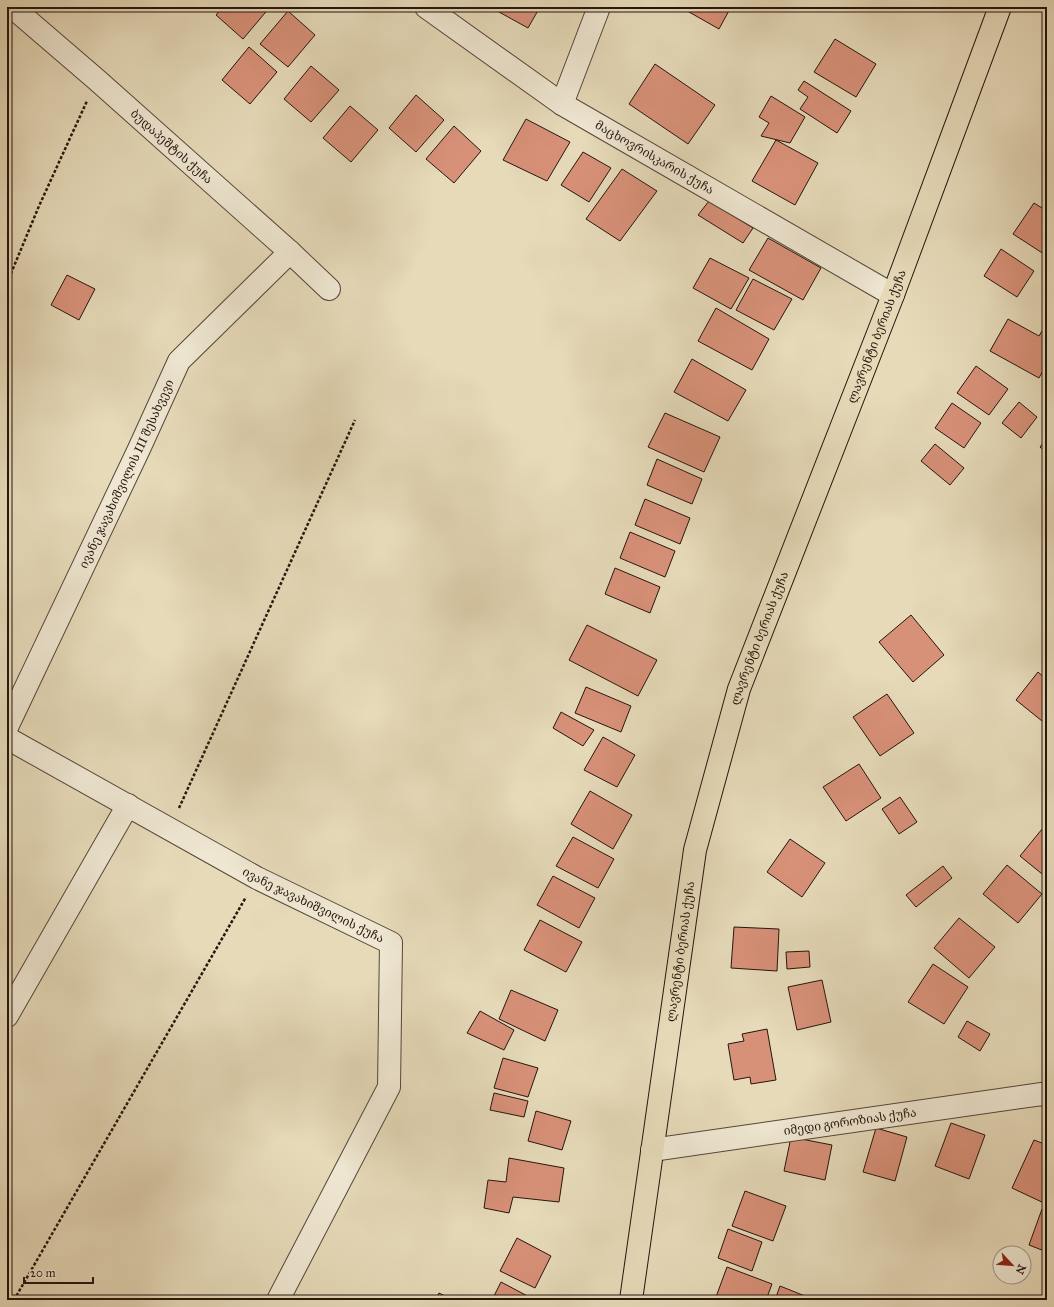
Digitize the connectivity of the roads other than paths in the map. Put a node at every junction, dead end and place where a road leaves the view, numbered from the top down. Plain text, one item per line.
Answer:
1 (12, 7) edge
2 (426, 7) edge
3 (599, 7) edge
4 (1000, 7) edge
5 (562, 104) junction
6 (290, 252) junction
7 (329, 289) dead end
8 (893, 295) junction
9 (7, 726) edge
10 (7, 738) edge
11 (128, 805) junction
12 (7, 1016) edge
13 (1045, 1090) edge
14 (652, 1150) junction
15 (278, 1300) edge
16 (631, 1300) edge

1 - 6 street, ბუდაპეშტის ქუჩა
2 - 5 street, მაცხოვრისკარის ქუჩა
3 - 5 street
4 - 8 main road, ლავრენტი ბერიას ქუჩა
5 - 8 street, მაცხოვრისკარის ქუჩა
6 - 7 street, ბუდაპეშტის ქუჩა
6 - 9 street, ივანე ჯავახიშვილის III შესახვევი
8 - 14 main road, ლავრენტი ბერიას ქუჩა
10 - 11 street, ივანე ჯავახიშვილის ქუჩა
11 - 12 street
11 - 15 street, ივანე ჯავახიშვილის ქუჩა
13 - 14 street, იმედი გოროზიას ქუჩა
14 - 16 main road, ლავრენტი ბერიას ქუჩა

